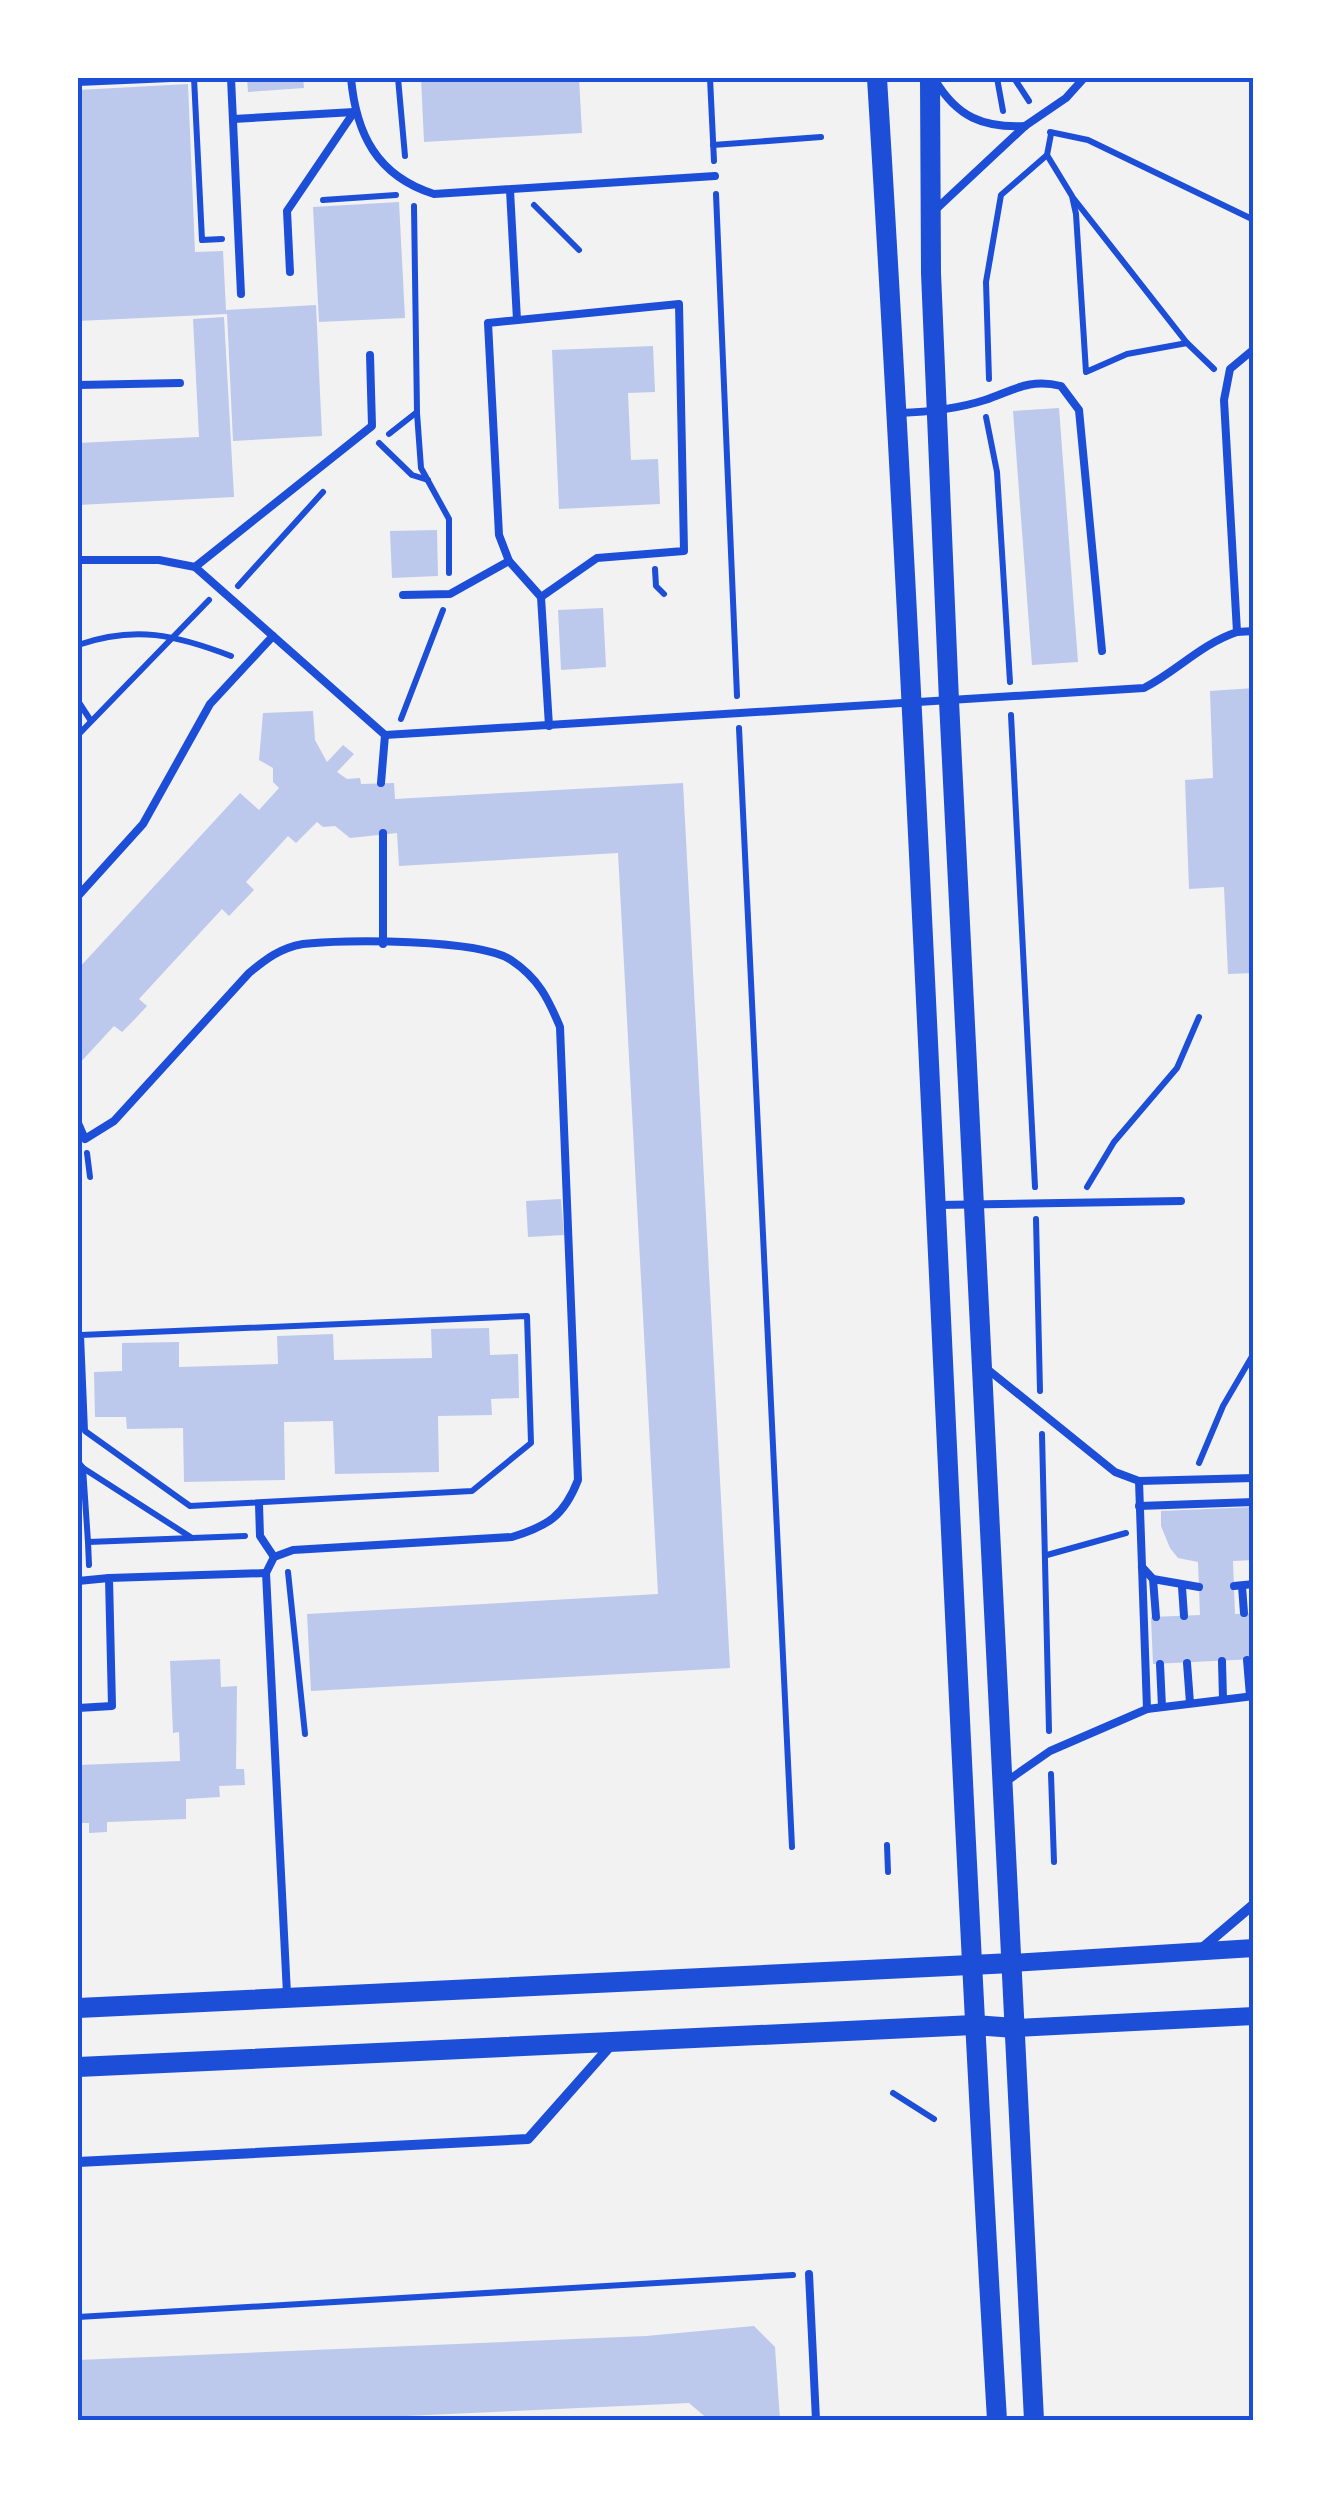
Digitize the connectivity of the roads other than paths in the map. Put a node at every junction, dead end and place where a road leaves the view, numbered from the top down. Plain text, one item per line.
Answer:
1 (231, 78) edge
2 (351, 78) edge
3 (877, 78) edge
4 (932, 78) edge
5 (1084, 78) edge
6 (354, 112) junction
7 (233, 119) junction
8 (1026, 126) junction
9 (715, 176) road end
10 (510, 190) junction
11 (930, 215) junction
12 (290, 272) dead end
13 (241, 294) dead end
14 (517, 320) junction
15 (1254, 350) edge
16 (370, 354) dead end
17 (180, 383) dead end
18 (78, 385) edge
19 (938, 412) junction
20 (899, 413) junction
21 (78, 560) edge
22 (509, 561) junction
23 (195, 567) junction
24 (403, 595) dead end
25 (541, 596) junction
26 (1237, 632) junction
27 (1254, 632) edge
28 (273, 636) junction
29 (1102, 651) dead end
30 (949, 701) junction
31 (912, 702) junction
32 (549, 726) junction
33 (385, 735) junction
34 (382, 783) dead end
35 (383, 833) dead end
36 (78, 896) edge
37 (384, 944) junction
38 (78, 1124) edge
39 (81, 1140) edge
40 (1181, 1201) dead end
41 (977, 1204) junction
42 (938, 1205) junction
43 (986, 1368) junction
44 (1254, 1478) edge
45 (1139, 1481) junction
46 (1254, 1502) edge
47 (259, 1504) road end
48 (1140, 1506) junction
49 (274, 1558) junction
50 (1142, 1567) junction
51 (266, 1573) junction
52 (109, 1578) junction
53 (1154, 1579) junction
54 (78, 1580) edge
55 (1254, 1584) edge
56 (1182, 1587) junction
57 (1199, 1587) dead end
58 (1244, 1614) dead end
59 (1184, 1616) dead end
60 (1156, 1617) dead end
61 (1247, 1660) dead end
62 (1222, 1661) dead end
63 (1187, 1662) dead end
64 (1160, 1664) dead end
65 (1252, 1696) edge
66 (1223, 1699) junction
67 (1190, 1703) junction
68 (1162, 1707) junction
69 (78, 1708) edge
70 (1147, 1709) junction
71 (1004, 1783) junction
72 (1254, 1904) edge
73 (1254, 1948) edge
74 (1199, 1951) junction
75 (1012, 1962) junction
76 (972, 1966) junction
77 (288, 1998) junction
78 (78, 2008) edge
79 (1254, 2016) edge
80 (974, 2024) junction
81 (1015, 2028) junction
82 (614, 2041) junction
83 (78, 2067) edge
84 (78, 2162) edge
85 (809, 2274) road end
86 (816, 2420) edge
87 (996, 2420) edge
88 (1034, 2420) edge

1 - 7 lane
2 - 6 lane
3 - 20 main road
4 - 8 lane
4 - 11 main road
5 - 8 lane
6 - 7 lane
6 - 10 lane
6 - 12 lane
7 - 13 lane
8 - 11 lane
9 - 10 lane
10 - 14 lane
11 - 19 main road
14 - 22 lane
14 - 25 lane
15 - 26 lane
16 - 23 lane
17 - 18 lane
19 - 20 lane
19 - 29 lane
19 - 30 main road
20 - 31 main road
21 - 23 lane
22 - 24 lane
22 - 25 lane
23 - 28 lane
25 - 32 lane
26 - 27 lane
26 - 30 lane
28 - 33 lane
28 - 36 lane
30 - 31 lane
30 - 41 main road
31 - 32 lane
31 - 42 main road
32 - 33 lane
33 - 34 lane
35 - 37 lane
37 - 39 lane
37 - 49 lane
38 - 39 lane
40 - 41 lane
41 - 42 lane
41 - 43 main road
42 - 76 main road
43 - 45 lane
43 - 71 main road
44 - 45 lane
45 - 48 lane
46 - 48 lane
47 - 49 lane
48 - 50 lane
49 - 51 lane
50 - 53 lane
50 - 70 lane
51 - 52 lane
51 - 77 lane
52 - 54 lane
52 - 69 lane
53 - 56 lane
53 - 60 lane
55 - 58 lane
56 - 57 lane
56 - 59 lane
61 - 65 lane
62 - 66 lane
63 - 67 lane
64 - 68 lane
65 - 66 lane
66 - 67 lane
67 - 68 lane
68 - 70 lane
70 - 71 lane
71 - 75 main road
72 - 74 street
73 - 74 street
74 - 75 street
75 - 76 main road
75 - 81 main road
76 - 77 main road
76 - 80 main road
77 - 78 main road
79 - 81 street
80 - 81 main road
80 - 82 main road
80 - 87 main road
81 - 88 main road
82 - 83 main road
82 - 84 street
85 - 86 lane

